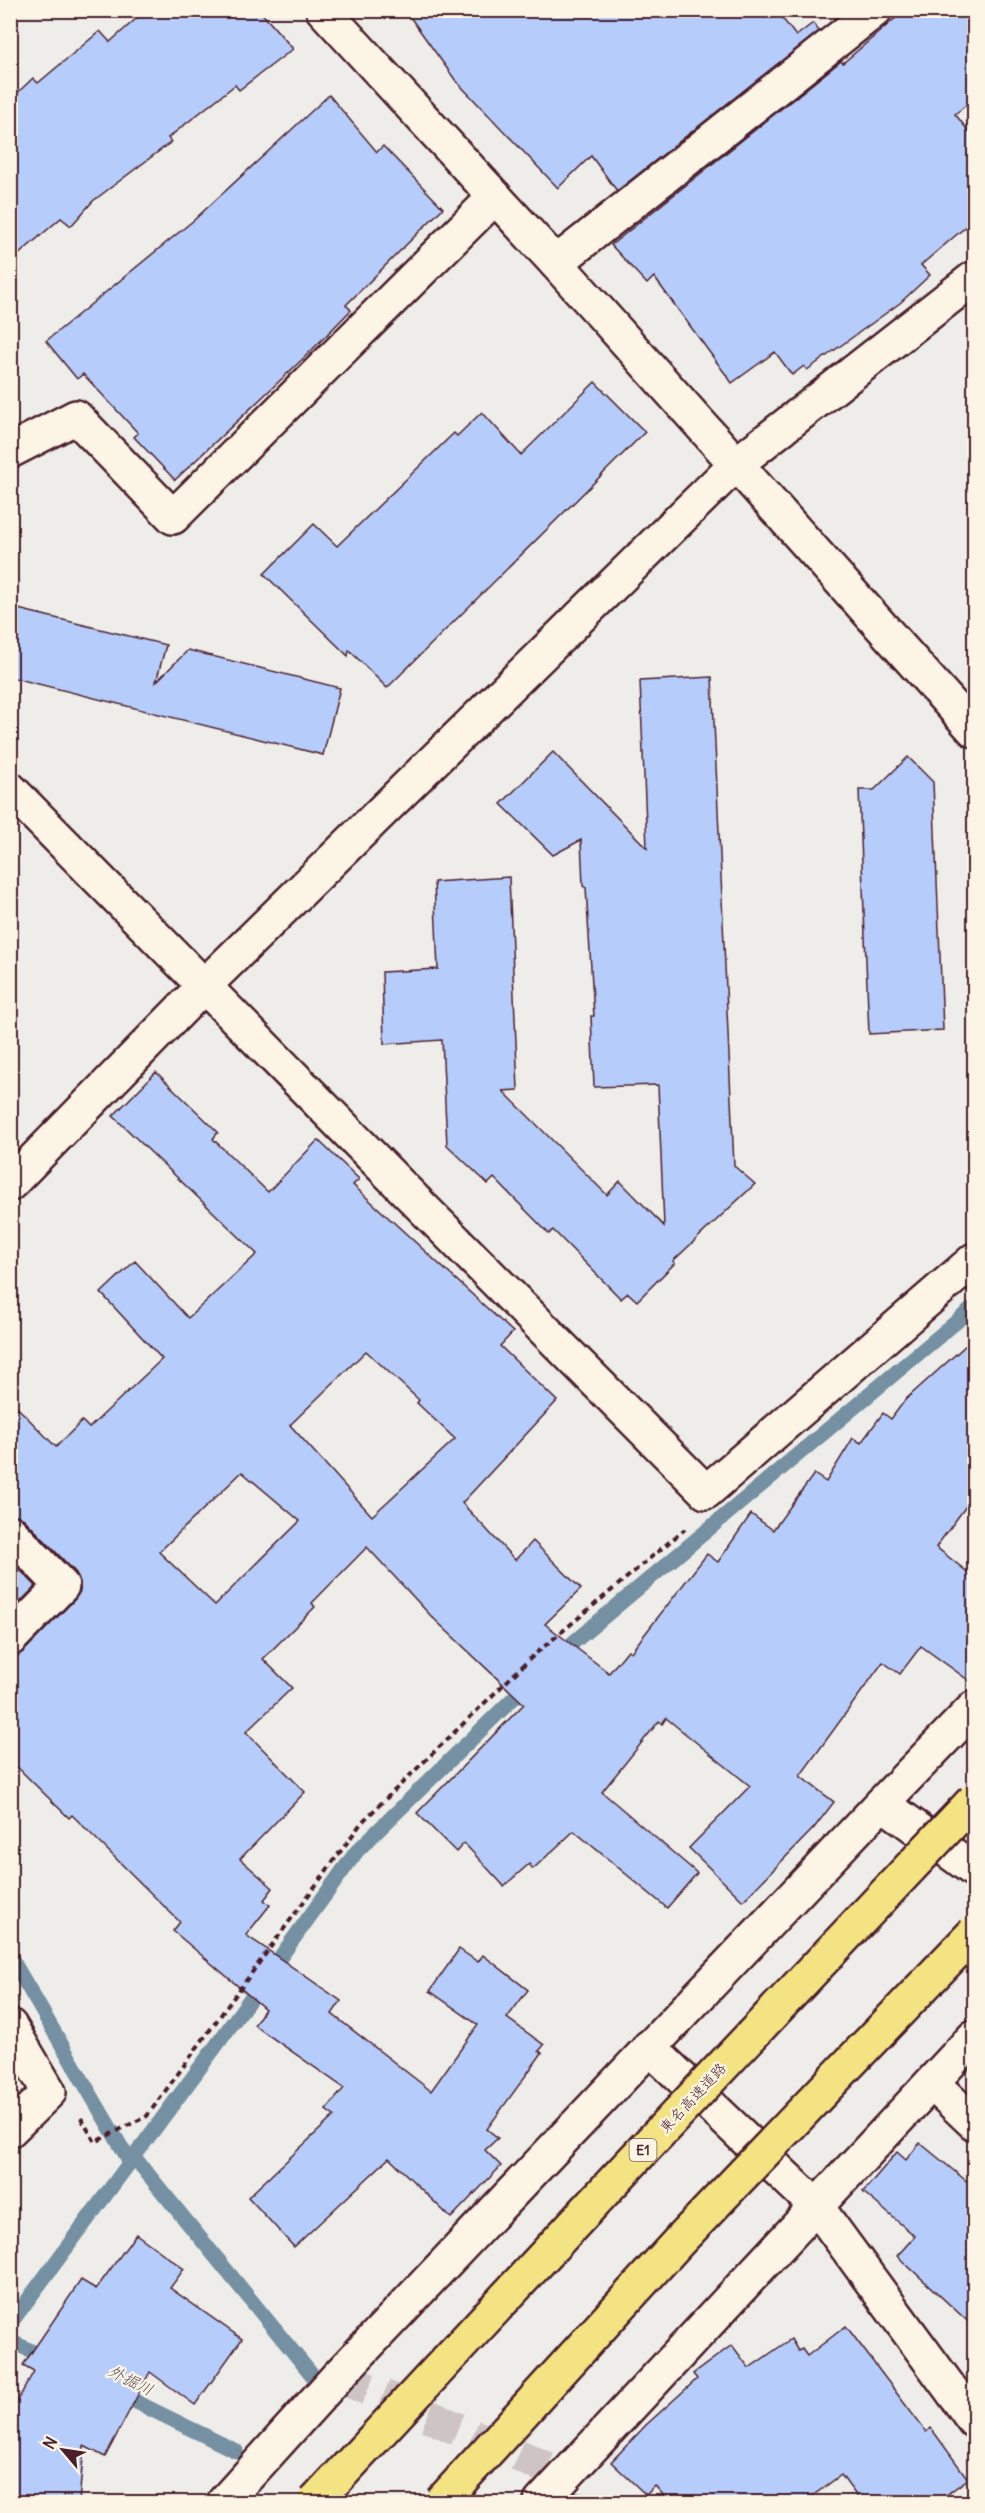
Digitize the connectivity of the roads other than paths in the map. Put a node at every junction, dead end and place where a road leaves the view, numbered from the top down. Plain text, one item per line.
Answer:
1 (323, 10) edge
2 (875, 10) edge
3 (495, 197) junction
4 (555, 263) junction
5 (975, 278) edge
6 (10, 451) edge
7 (735, 465) junction
8 (975, 730) edge
9 (10, 789) edge
10 (205, 984) junction
11 (10, 1184) edge
12 (975, 1260) edge
13 (10, 1532) edge
14 (10, 1639) edge
15 (975, 1708) edge
16 (975, 1800) edge
17 (882, 1803) junction
18 (975, 1870) edge
19 (975, 1933) edge
20 (10, 2026) edge
21 (975, 2037) edge
22 (649, 2047) junction
23 (932, 2083) junction
24 (975, 2123) edge
25 (10, 2130) edge
26 (817, 2207) junction
27 (975, 2421) edge
28 (224, 2502) edge
29 (315, 2502) edge
30 (441, 2502) edge
31 (541, 2502) edge

1 - 3 street
2 - 4 street
3 - 4 street
3 - 6 street
4 - 7 street
5 - 7 street
7 - 8 street
7 - 10 street
9 - 10 street
10 - 11 street
10 - 12 street
13 - 14 street
15 - 17 street
16 - 29 highway, 東名高速道路 / E1, bridge
17 - 18 street
17 - 22 street
19 - 30 highway, bridge
20 - 25 street
21 - 23 street
22 - 26 street
22 - 28 street
23 - 24 street
23 - 26 street
26 - 27 street
26 - 31 street

